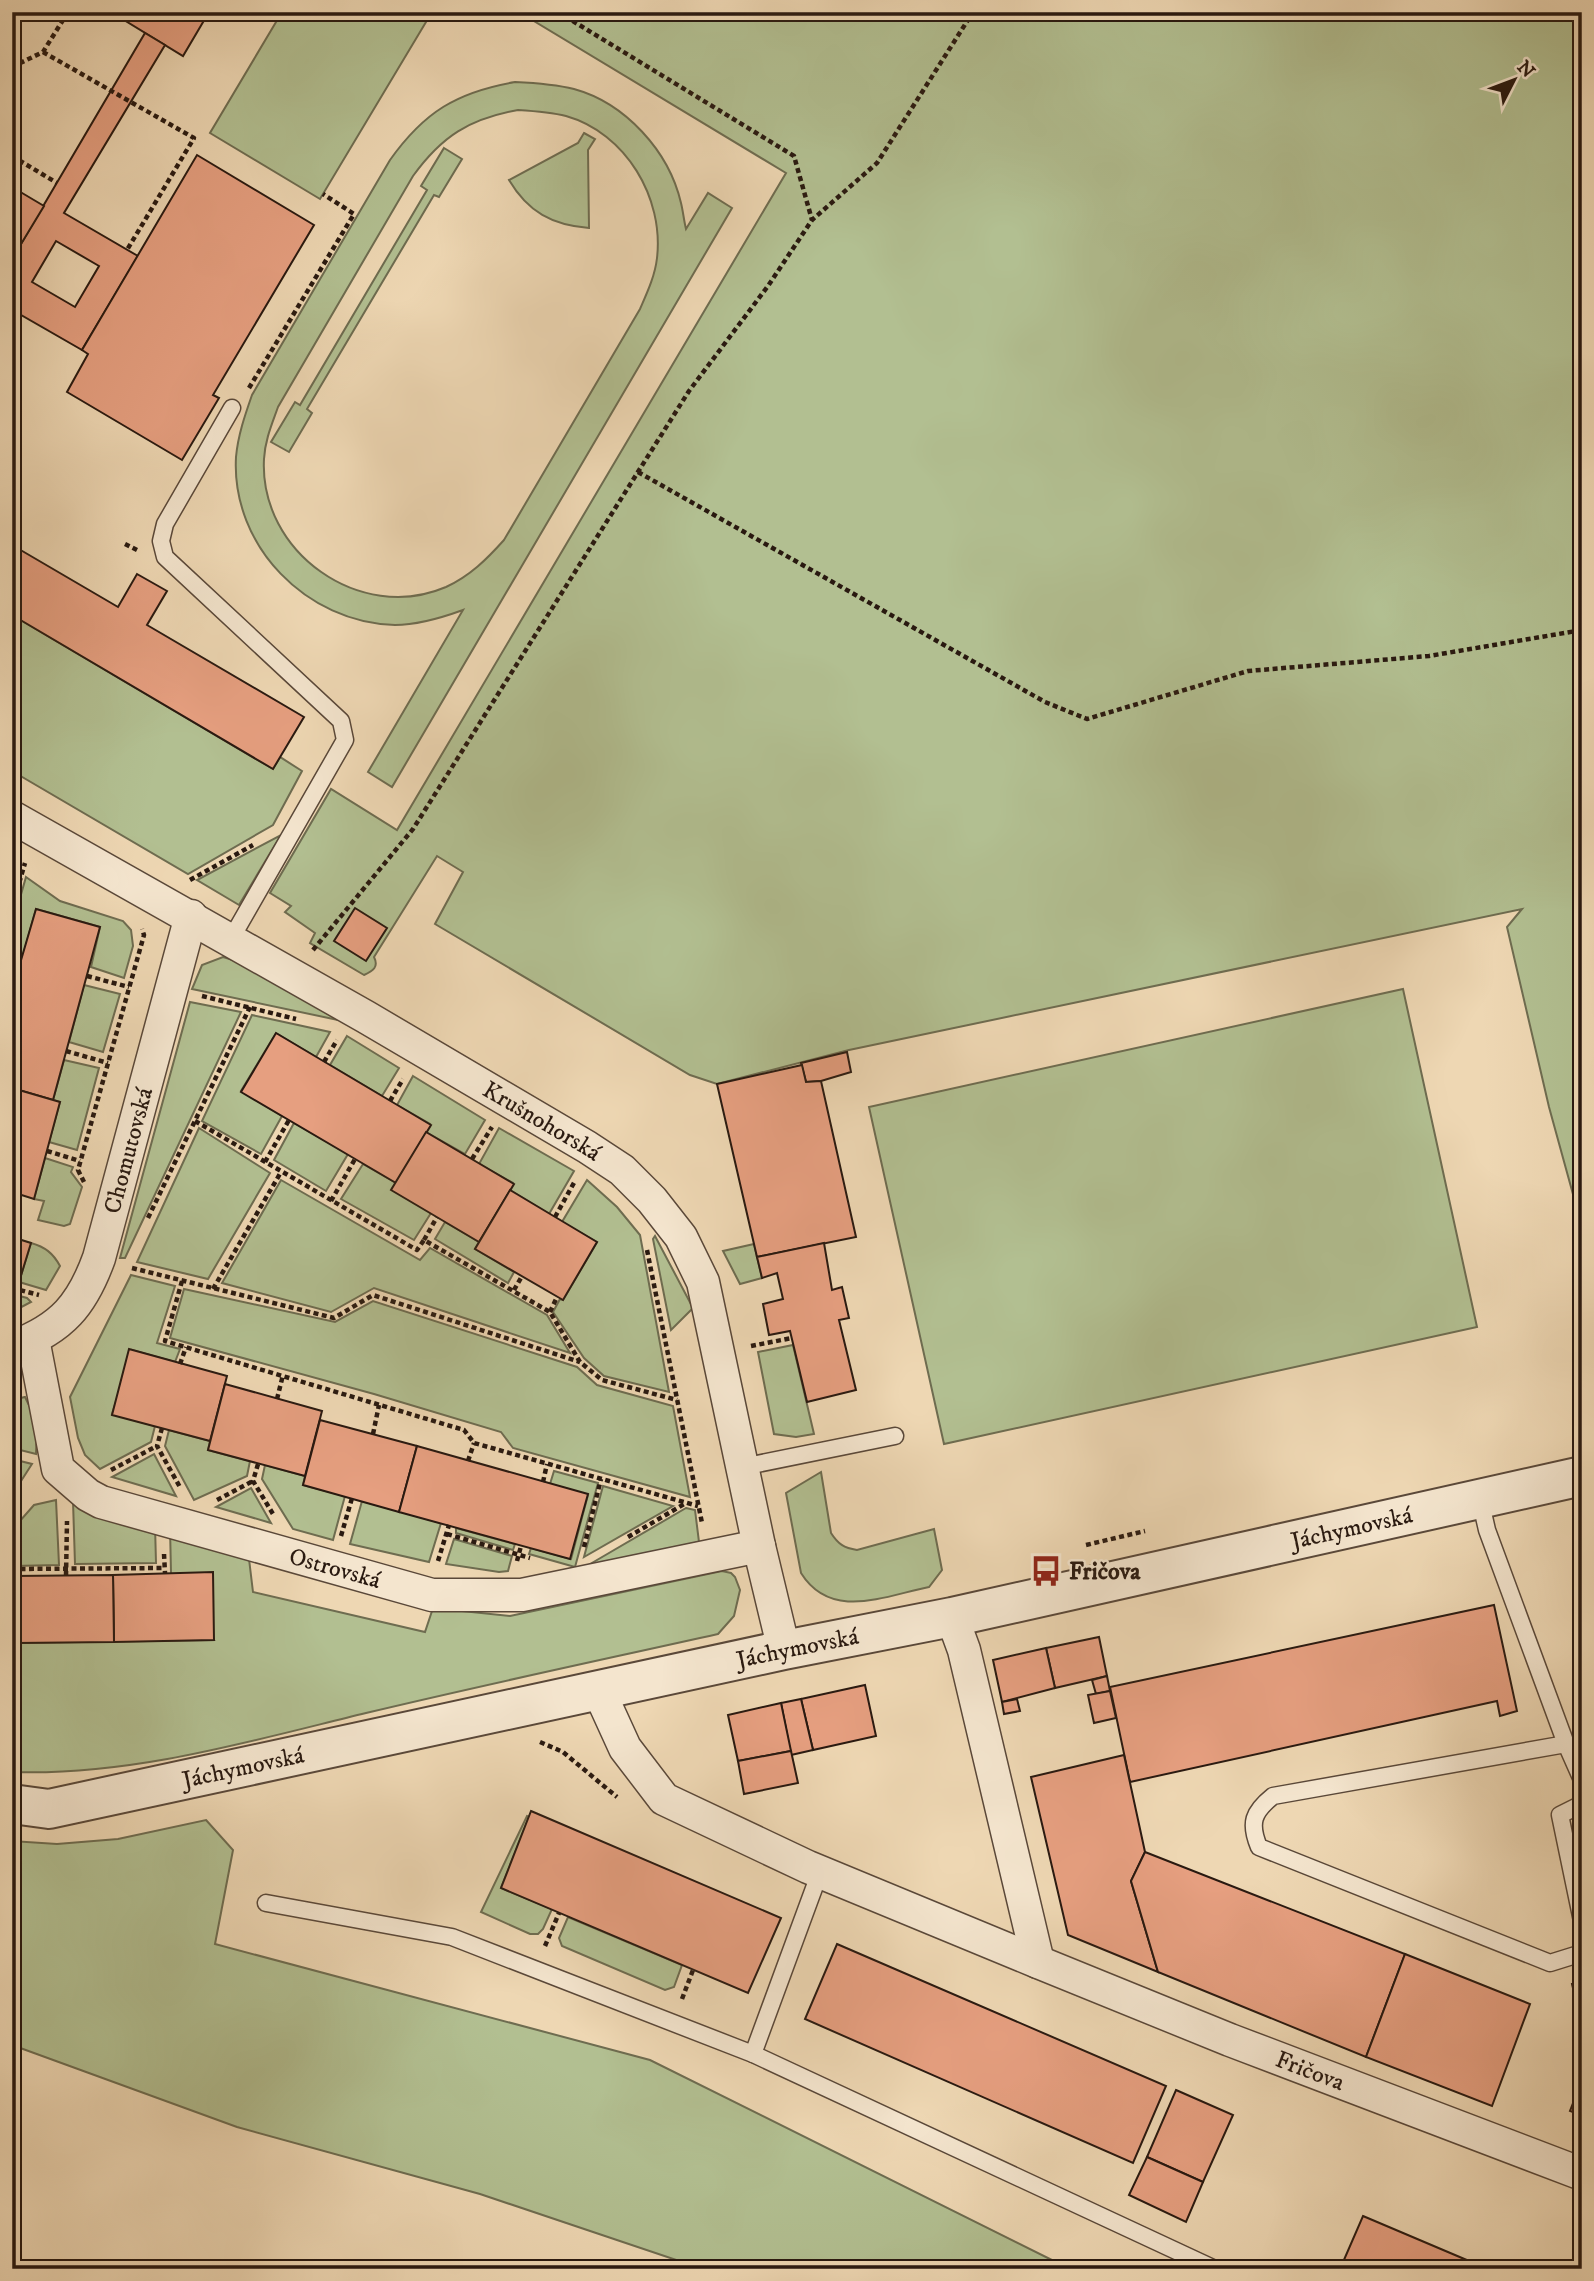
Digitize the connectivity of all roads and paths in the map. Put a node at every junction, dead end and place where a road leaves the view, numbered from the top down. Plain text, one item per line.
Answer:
1 (68, 12) edge
2 (558, 12) edge
3 (973, 12) edge
4 (43, 52) junction
5 (12, 67) edge
6 (12, 156) edge
7 (57, 183) dead end
8 (323, 194) dead end
9 (812, 220) junction
10 (127, 250) dead end
11 (232, 408) joint
12 (638, 472) junction
13 (125, 544) dead end
14 (147, 556) dead end
15 (1582, 630) edge
16 (12, 817) edge
17 (256, 844) dead end
18 (19, 859) dead end
19 (25, 862) junction
20 (34, 867) dead end
21 (186, 882) dead end
22 (12, 906) edge
23 (191, 916) junction
24 (140, 922) dead end
25 (231, 939) junction
26 (309, 954) dead end
27 (12, 959) edge
28 (21, 962) dead end
29 (87, 976) dead end
30 (130, 987) junction
31 (172, 989) junction
32 (250, 1007) junction
33 (303, 1020) dead end
34 (343, 1030) dead end
35 (66, 1051) dead end
36 (324, 1062) dead end
37 (108, 1063) junction
38 (408, 1069) dead end
39 (390, 1101) dead end
40 (289, 1120) dead end
41 (195, 1121) junction
42 (496, 1121) dead end
43 (47, 1152) dead end
44 (355, 1159) dead end
45 (472, 1159) dead end
46 (80, 1161) junction
47 (265, 1162) junction
48 (581, 1171) dead end
49 (281, 1172) junction
50 (88, 1189) dead end
51 (331, 1201) junction
52 (437, 1217) dead end
53 (555, 1217) dead end
54 (142, 1230) dead end
55 (424, 1240) junction
56 (646, 1247) dead end
57 (124, 1266) dead end
58 (522, 1276) dead end
59 (182, 1281) junction
60 (12, 1288) edge
61 (213, 1289) junction
62 (514, 1290) junction
63 (557, 1297) dead end
64 (40, 1303) dead end
65 (550, 1312) junction
66 (792, 1338) dead end
67 (22, 1343) edge
68 (750, 1346) dead end
69 (186, 1347) junction
70 (580, 1362) junction
71 (180, 1364) dead end
72 (283, 1376) junction
73 (276, 1399) dead end
74 (677, 1400) junction
75 (379, 1405) junction
76 (162, 1428) dead end
77 (373, 1434) dead end
78 (895, 1436) dead end
79 (474, 1443) junction
80 (157, 1446) junction
81 (468, 1461) dead end
82 (258, 1464) dead end
83 (547, 1464) junction
84 (742, 1467) junction
85 (101, 1476) dead end
86 (67, 1478) junction
87 (601, 1479) junction
88 (1581, 1480) edge
89 (253, 1481) junction
90 (543, 1482) dead end
91 (182, 1491) dead end
92 (352, 1498) dead end
93 (1480, 1499) junction
94 (213, 1502) dead end
95 (698, 1506) junction
96 (276, 1520) dead end
97 (449, 1525) dead end
98 (446, 1534) junction
99 (521, 1546) dead end
100 (759, 1546) junction
101 (338, 1547) dead end
102 (582, 1553) dead end
103 (519, 1555) junction
104 (708, 1556) junction
105 (531, 1559) dead end
106 (516, 1565) dead end
107 (164, 1568) dead end
108 (12, 1569) edge
109 (436, 1569) dead end
110 (66, 1573) junction
111 (952, 1617) junction
112 (784, 1650) junction
113 (599, 1691) junction
114 (531, 1742) dead end
115 (1566, 1744) junction
116 (1582, 1780) edge
117 (12, 1804) edge
118 (1582, 1804) edge
119 (628, 1805) dead end
120 (820, 1872) junction
121 (266, 1903) dead end
122 (559, 1913) dead end
123 (1582, 1921) edge
124 (1582, 1952) edge
125 (1038, 1962) junction
126 (536, 1970) junction
127 (753, 2054) junction
128 (1582, 2174) edge
129 (1215, 2269) edge

1 - 4 path
2 - 9 path
3 - 9 path
4 - 5 path
4 - 10 path
6 - 7 path
8 - 11 path
9 - 12 path
11 - 25 lane
12 - 15 path
12 - 26 path
13 - 14 path
16 - 23 street, Krušnohorská
17 - 21 path
18 - 19 path
19 - 20 path
19 - 22 path
23 - 25 street, Krušnohorská
23 - 31 street, Chomutovská
24 - 30 path
25 - 84 street, Krušnohorská
27 - 28 path
29 - 30 path
30 - 37 path
31 - 32 path
31 - 67 street, Chomutovská
32 - 33 path
32 - 41 path
34 - 36 path
35 - 37 path
37 - 46 path
38 - 39 path
40 - 47 path
41 - 47 path
41 - 54 path
42 - 45 path
43 - 46 path
44 - 51 path
46 - 50 path
47 - 49 path
48 - 53 path
49 - 51 path
49 - 61 path
51 - 55 path
52 - 55 path
55 - 62 path
56 - 74 path
57 - 59 path
58 - 62 path
59 - 61 path
59 - 69 path
60 - 64 path
61 - 70 path
62 - 65 path
63 - 65 path
65 - 70 path
66 - 68 path
67 - 86 street
69 - 71 path
69 - 72 path
70 - 74 path
72 - 73 path
72 - 75 path
74 - 95 path
75 - 77 path
75 - 79 path
76 - 80 path
78 - 84 lane
79 - 81 path
79 - 83 path
80 - 85 path
80 - 91 path
82 - 89 path
83 - 87 path
83 - 90 path
84 - 100 street, Krušnohorská
86 - 104 street, Ostrovská
86 - 110 path
87 - 95 path
87 - 102 path
88 - 93 street, Jáchymovská
89 - 94 path
89 - 96 path
92 - 101 path
93 - 111 street, Jáchymovská
93 - 115 lane
95 - 104 path
97 - 98 path
98 - 103 path
98 - 109 path
99 - 103 path
100 - 104 street, Ostrovská
100 - 112 street, Krušnohorská
103 - 105 path
103 - 106 path
107 - 110 path
108 - 110 path
111 - 112 street, Jáchymovská
111 - 125 street
112 - 113 street, Jáchymovská
113 - 117 street, Jáchymovská
113 - 120 street, Fričova
114 - 119 path
115 - 116 lane
115 - 124 lane
118 - 123 lane
120 - 125 street, Fričova
120 - 127 lane
121 - 126 lane
122 - 126 path
125 - 128 street, Fričova
126 - 127 lane
127 - 129 lane

